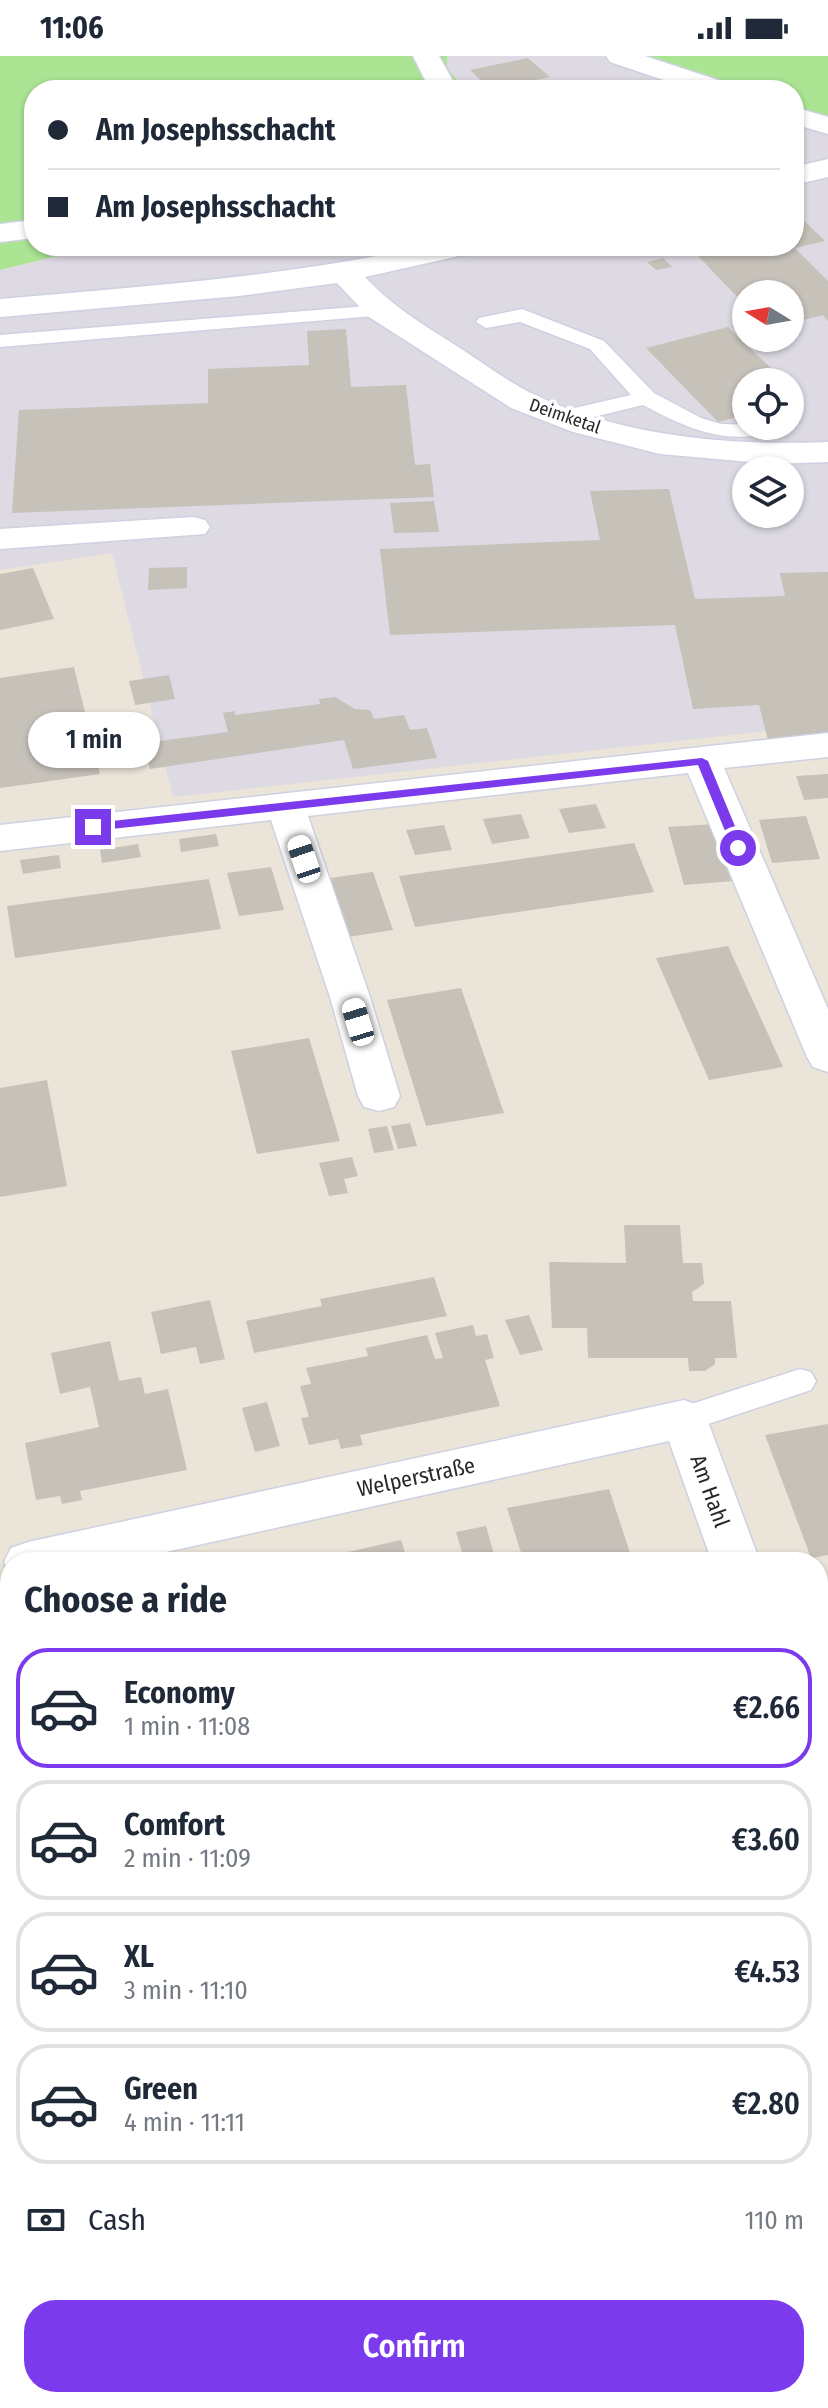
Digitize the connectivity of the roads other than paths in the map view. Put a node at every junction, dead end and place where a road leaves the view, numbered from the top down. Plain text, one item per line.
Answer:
1 (426, 56) edge
2 (619, 56) edge
3 (439, 80) edge
4 (690, 80) edge
5 (804, 118) edge
6 (828, 126) edge
7 (24, 230) edge
8 (0, 233) edge
9 (421, 256) edge
10 (344, 273) junction
11 (0, 308) edge
12 (380, 311) junction
13 (486, 322) dead end
14 (0, 341) edge
15 (646, 398) junction
16 (565, 417) junction
17 (732, 433) edge
18 (828, 452) edge
19 (193, 527) dead end
20 (0, 539) edge
21 (828, 745) edge
22 (702, 761) junction
23 (285, 804) junction
24 (0, 838) edge
25 (828, 1057) edge
26 (379, 1096) dead end
27 (800, 1381) dead end
28 (684, 1419) junction
29 (74, 1552) edge
30 (732, 1552) edge

1 - 3 street
2 - 4 street
5 - 6 street
7 - 8 street
9 - 10 street
10 - 11 street
10 - 12 street, Deimketal
12 - 14 lane
12 - 16 street, Deimketal
13 - 15 lane
15 - 16 lane
15 - 17 lane
16 - 18 street, Deimketal
19 - 20 street
21 - 22 street
22 - 23 street
22 - 25 street
23 - 24 street
23 - 26 street
27 - 28 lane, Welperstraße
28 - 29 street, Welperstraße
28 - 30 street, Am Hahl

